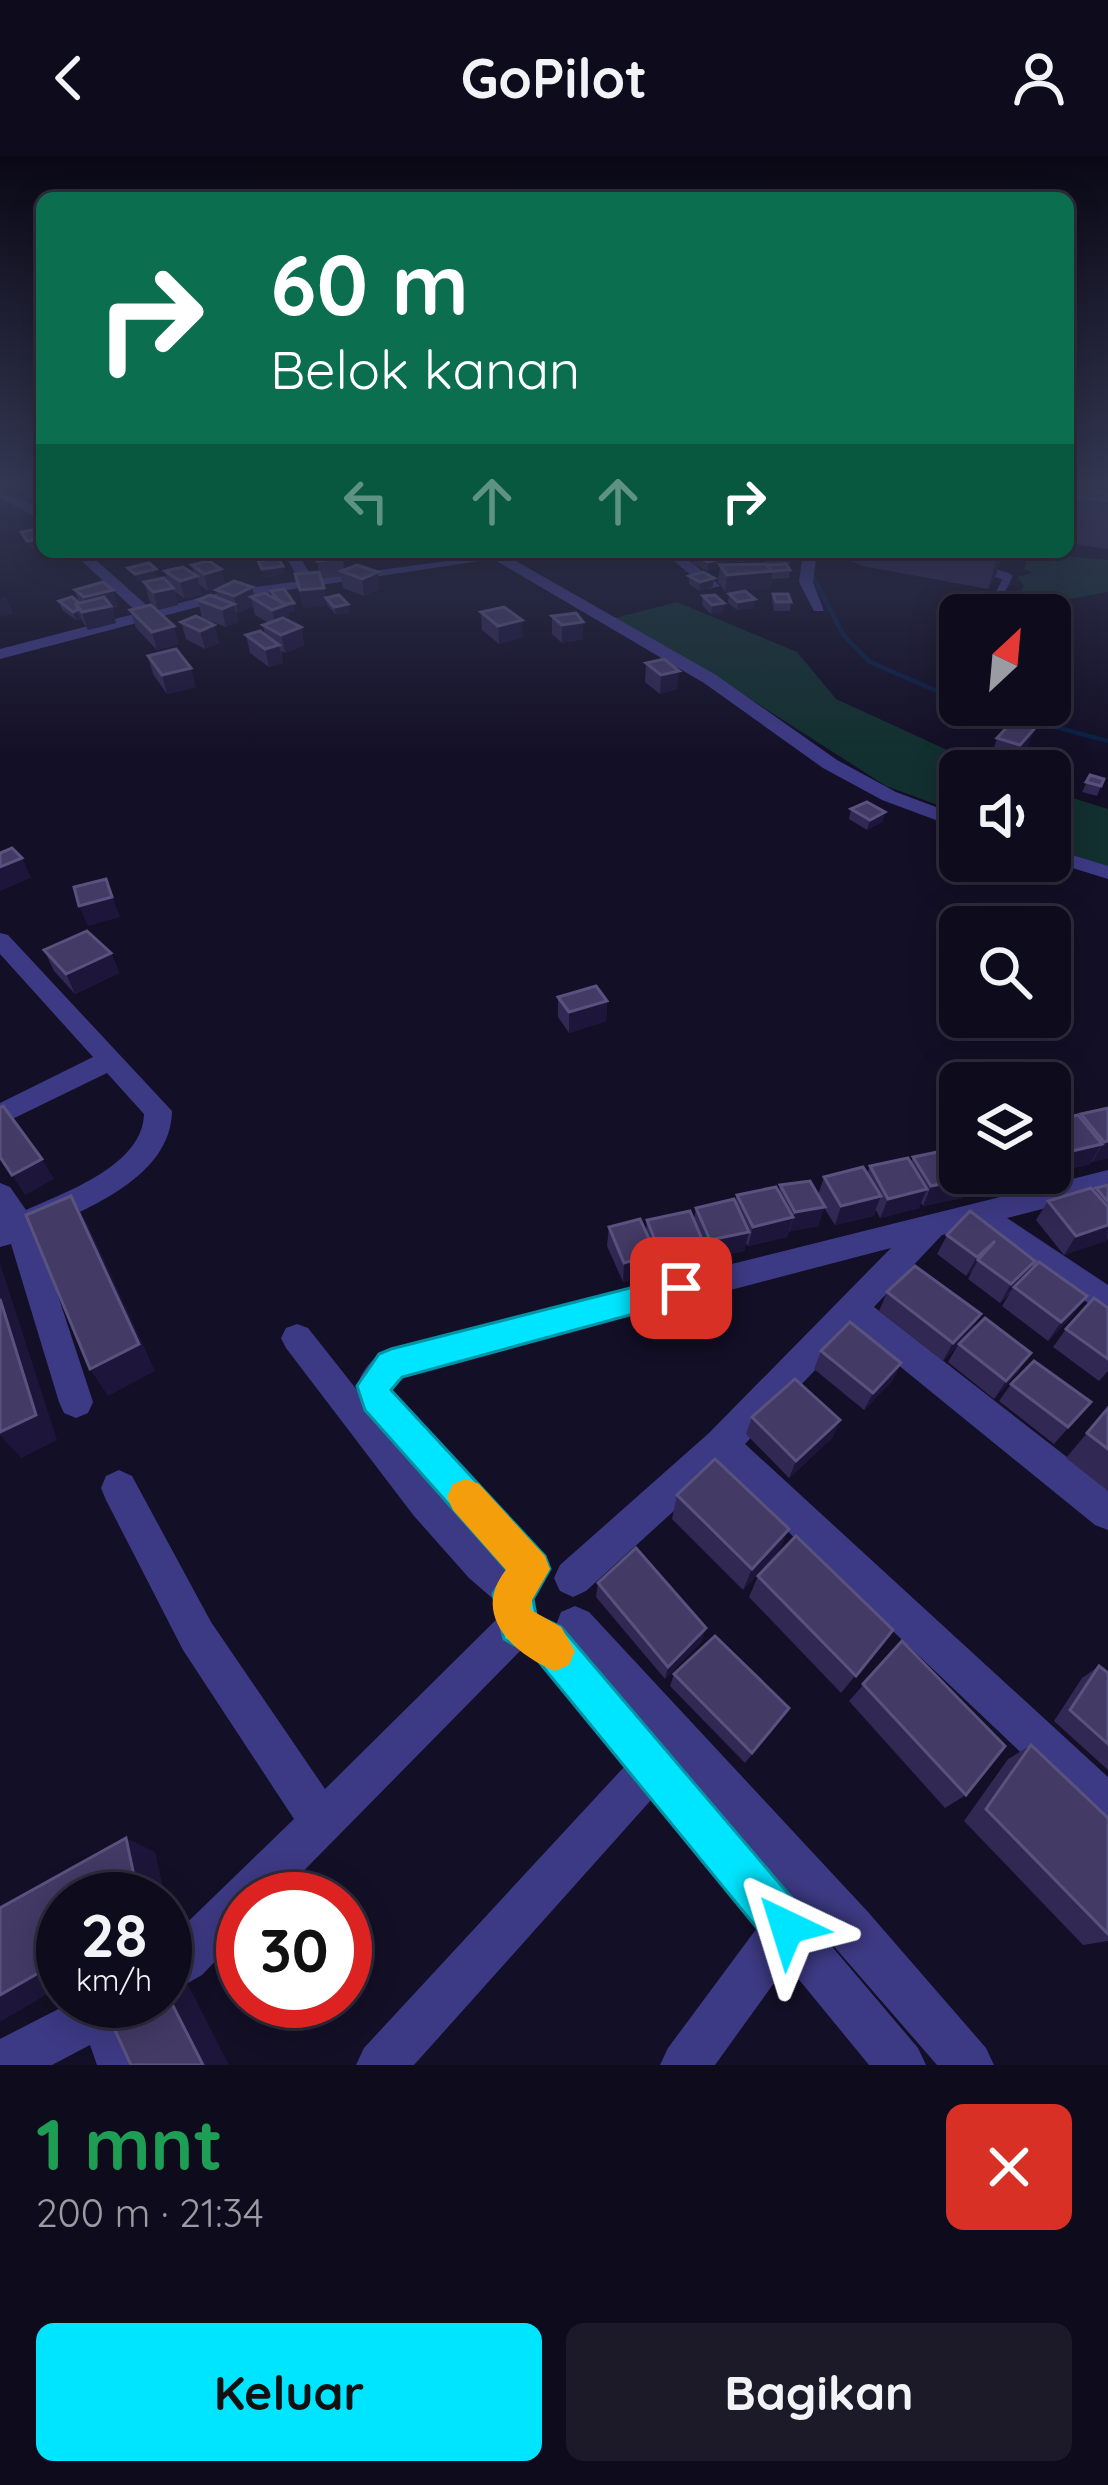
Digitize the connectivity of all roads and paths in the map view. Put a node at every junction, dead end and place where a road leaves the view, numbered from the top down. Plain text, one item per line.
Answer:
1 (107, 577) edge
2 (305, 577) edge
3 (347, 577) edge
4 (533, 577) edge
5 (702, 577) edge
6 (807, 577) edge
7 (308, 582) junction
8 (713, 586) edge
9 (819, 608) dead end
10 (149, 615) junction
11 (5, 649) edge
12 (939, 816) edge
13 (1071, 861) edge
14 (1108, 873) edge
15 (0, 940) edge
16 (110, 1060) junction
17 (0, 1115) edge
18 (1108, 1180) edge
19 (0, 1195) edge
20 (976, 1214) junction
21 (932, 1225) junction
22 (10, 1230) edge
23 (1108, 1302) edge
24 (852, 1308) junction
25 (297, 1338) dead end
26 (76, 1402) dead end
27 (722, 1445) junction
28 (118, 1488) dead end
29 (1108, 1512) edge
30 (537, 1611) junction
31 (650, 1770) junction
32 (1108, 1806) edge
33 (320, 1819) junction
34 (787, 1927) junction
35 (192, 1951) edge
36 (74, 2028) edge
37 (116, 2028) edge
38 (2, 2065) edge
39 (122, 2065) edge
40 (381, 2065) edge
41 (685, 2065) edge
42 (901, 2065) edge
43 (969, 2065) edge

1 - 10 street
2 - 7 street
3 - 7 street
4 - 12 street
5 - 8 street
6 - 9 street
7 - 10 street
10 - 11 street
13 - 14 street
15 - 16 street
16 - 17 street
16 - 22 street
18 - 20 street
19 - 22 street
20 - 21 street
20 - 23 street
21 - 24 street
21 - 30 street
22 - 26 street
24 - 27 street
24 - 29 street
25 - 30 street
27 - 30 street
27 - 32 street
28 - 33 street
30 - 31 street
30 - 33 street
30 - 43 street
31 - 34 street
31 - 40 street
33 - 35 street
34 - 41 street
34 - 42 street
36 - 38 street
37 - 39 street

